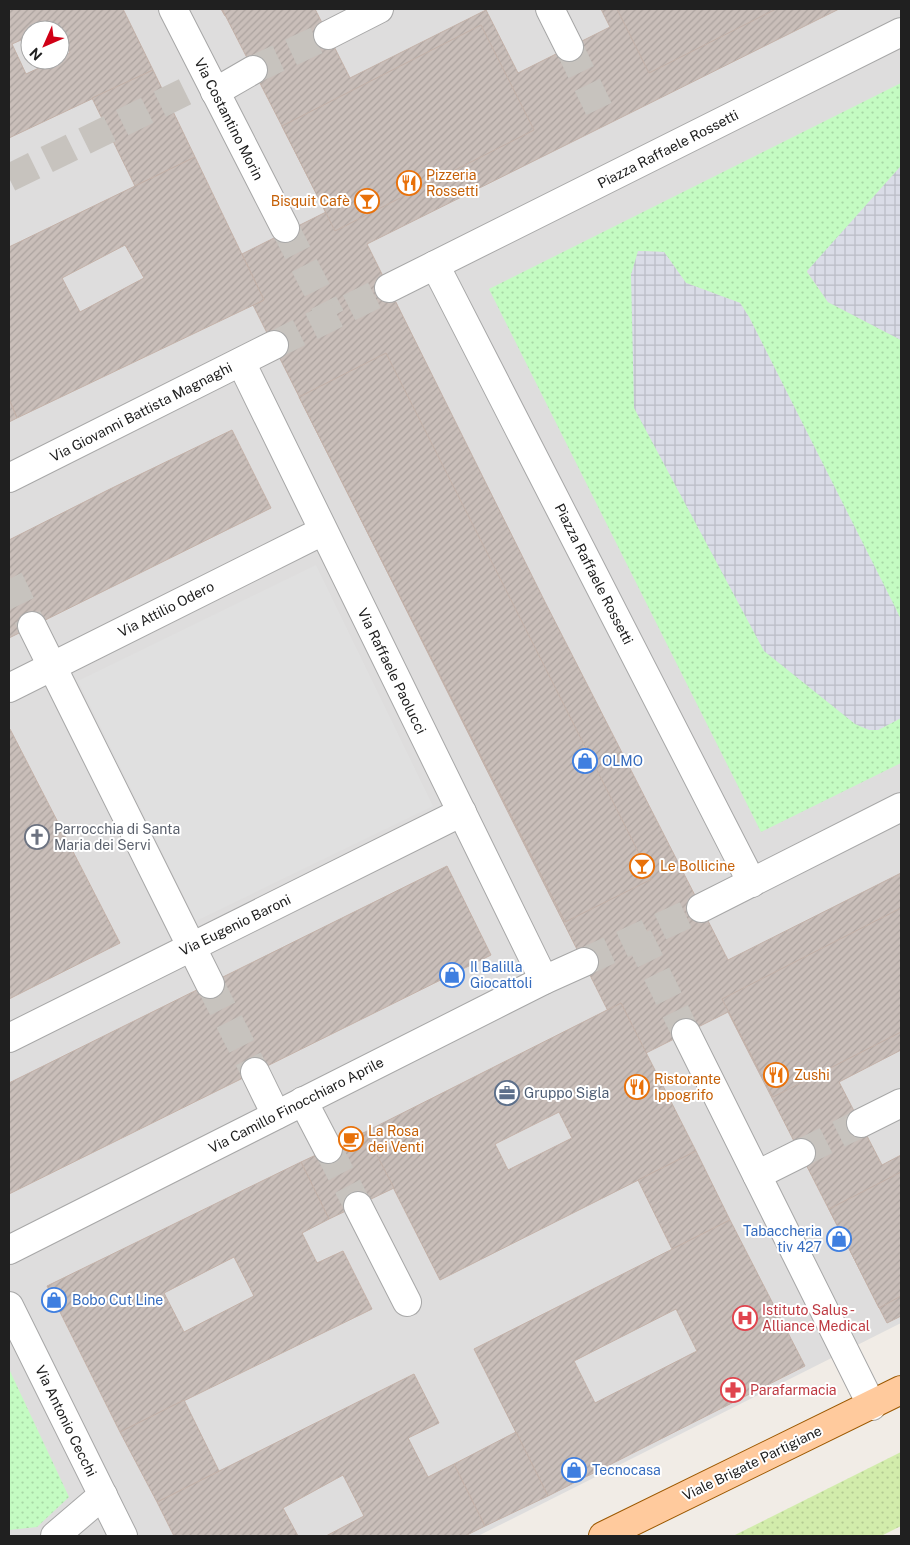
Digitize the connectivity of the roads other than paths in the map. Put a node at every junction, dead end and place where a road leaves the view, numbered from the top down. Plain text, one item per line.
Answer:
1 (173, 9) edge
2 (379, 9) edge
3 (550, 9) edge
4 (901, 32) edge
5 (328, 35) tunnel mouth
6 (568, 47) tunnel mouth
7 (253, 70) tunnel mouth
8 (215, 92) junction
9 (285, 228) tunnel mouth
10 (435, 265) junction
11 (389, 288) tunnel mouth
12 (274, 345) tunnel mouth
13 (240, 362) junction
14 (9, 478) edge
15 (323, 531) junction
16 (32, 626) tunnel mouth
17 (53, 666) junction
18 (9, 688) edge
19 (901, 807) edge
20 (462, 812) junction
21 (752, 883) junction
22 (701, 908) tunnel mouth
23 (193, 946) junction
24 (584, 962) tunnel mouth
25 (544, 980) junction
26 (210, 984) tunnel mouth
27 (686, 1033) tunnel mouth
28 (9, 1038) edge
29 (255, 1072) tunnel mouth
30 (303, 1101) junction
31 (901, 1103) edge
32 (276, 1115) junction
33 (861, 1123) tunnel mouth
34 (328, 1149) tunnel mouth
35 (801, 1153) tunnel mouth
36 (756, 1175) junction
37 (358, 1206) tunnel mouth
38 (9, 1250) edge
39 (407, 1302) dead end
40 (9, 1306) edge
41 (901, 1390) edge
42 (872, 1406) junction
43 (103, 1495) junction
44 (55, 1536) edge
45 (123, 1536) edge
46 (603, 1536) edge

1 - 8 street, Via Costantino Morin
2 - 5 street
3 - 6 street
4 - 10 street, Piazza Raffaele Rossetti
7 - 8 street
8 - 9 street, Via Costantino Morin
10 - 11 street, Piazza Raffaele Rossetti
10 - 21 street, Piazza Raffaele Rossetti
12 - 13 street, Via Giovanni Battista Magnaghi
13 - 14 street, Via Giovanni Battista Magnaghi
13 - 15 street, Via Raffaele Paolucci
15 - 17 street, Via Attilio Odero
15 - 20 street, Via Raffaele Paolucci
16 - 17 street
17 - 18 street, Via Attilio Odero
17 - 23 street
19 - 21 street
20 - 23 street, Via Eugenio Baroni
20 - 25 street, Via Raffaele Paolucci
21 - 22 street
23 - 26 street
23 - 28 street, Via Eugenio Baroni
24 - 25 street, Via Camillo Finocchiaro Aprile
25 - 30 street, Via Camillo Finocchiaro Aprile
27 - 36 street
29 - 32 street
30 - 32 street, Via Camillo Finocchiaro Aprile
30 - 34 street
31 - 33 street
32 - 38 street, Via Camillo Finocchiaro Aprile
35 - 36 street
36 - 42 street
37 - 39 street
40 - 43 street, Via Antonio Cecchi
41 - 42 main road, Viale Brigate Partigiane
42 - 46 main road, Viale Brigate Partigiane
43 - 44 street
43 - 45 street, Via Antonio Cecchi

